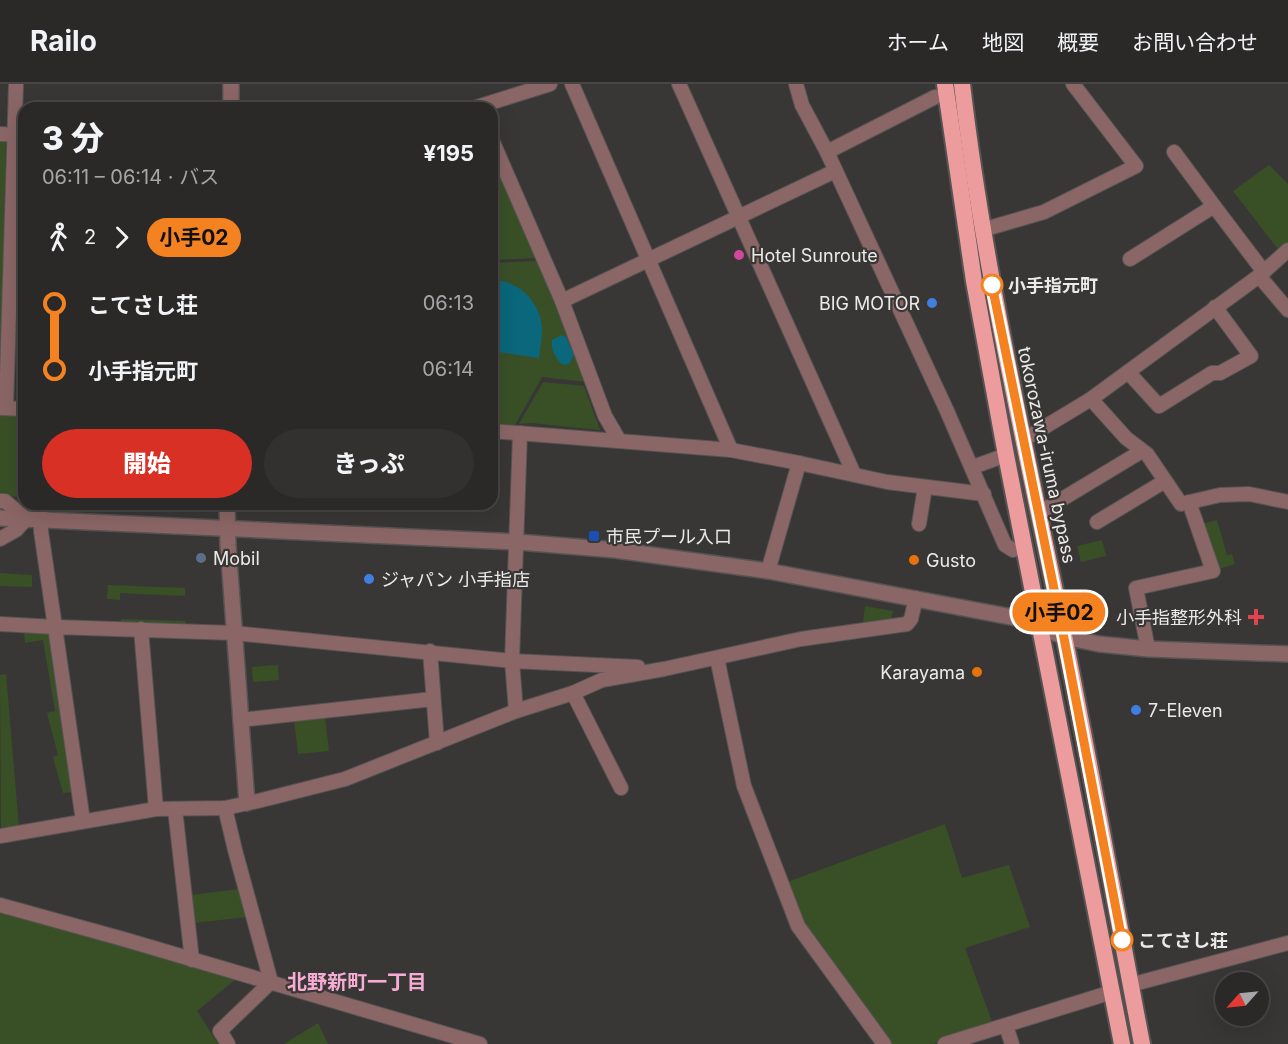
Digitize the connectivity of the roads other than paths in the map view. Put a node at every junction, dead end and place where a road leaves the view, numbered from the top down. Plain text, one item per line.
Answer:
1 (16, 84) edge
2 (231, 84) edge
3 (550, 84) edge
4 (572, 84) edge
5 (679, 84) edge
6 (796, 84) edge
7 (962, 84) edge
8 (1072, 84) edge
9 (940, 91) edge
10 (231, 102) edge
11 (495, 102) edge
12 (12, 135) edge
13 (826, 152) junction
14 (1174, 152) dead end
15 (498, 154) edge
16 (835, 171) junction
17 (1214, 206) junction
18 (738, 216) junction
19 (982, 230) junction
20 (1287, 253) edge
21 (1130, 259) dead end
22 (648, 260) junction
23 (1261, 274) junction
24 (562, 302) junction
25 (1215, 307) junction
26 (1288, 310) edge
27 (1128, 372) junction
28 (1091, 399) junction
29 (3, 408) edge
30 (18, 409) edge
31 (498, 431) edge
32 (520, 433) junction
33 (619, 440) junction
34 (1023, 440) junction
35 (731, 450) junction
36 (1142, 451) junction
37 (1006, 455) junction
38 (799, 463) junction
39 (972, 467) junction
40 (854, 474) junction
41 (1165, 481) junction
42 (925, 487) junction
43 (984, 494) junction
44 (0, 501) edge
45 (1189, 502) junction
46 (1288, 502) edge
47 (18, 510) edge
48 (18, 510) edge
49 (37, 510) edge
50 (227, 510) edge
51 (1039, 513) junction
52 (0, 518) edge
53 (33, 520) junction
54 (1097, 522) dead end
55 (919, 524) dead end
56 (228, 529) junction
57 (0, 539) edge
58 (518, 542) junction
59 (1013, 550) dead end
60 (768, 571) junction
61 (916, 598) junction
62 (0, 624) edge
63 (55, 627) junction
64 (1040, 627) junction
65 (141, 629) junction
66 (234, 633) junction
67 (1064, 638) junction
68 (1148, 649) junction
69 (430, 651) junction
70 (1288, 654) edge
71 (717, 658) junction
72 (512, 661) junction
73 (664, 669) junction
74 (573, 693) junction
75 (433, 699) junction
76 (516, 711) junction
77 (240, 720) junction
78 (436, 743) junction
79 (621, 788) dead end
80 (247, 802) junction
81 (225, 808) junction
82 (156, 809) junction
83 (175, 809) junction
84 (83, 821) junction
85 (0, 836) edge
86 (0, 905) edge
87 (1288, 943) edge
88 (192, 960) junction
89 (272, 982) junction
90 (1130, 985) junction
91 (1112, 992) junction
92 (1006, 1026) junction
93 (228, 1044) edge
94 (480, 1044) edge
95 (884, 1044) edge
96 (945, 1044) edge
97 (1012, 1044) edge
98 (1122, 1044) edge
99 (1142, 1044) edge

1 - 12 street
2 - 10 street
3 - 11 street
4 - 22 street
5 - 18 street
6 - 13 street
7 - 19 highway, tokorozawa-iruma bypass
8 - 19 street
9 - 13 street
9 - 37 highway, tokorozawa-iruma bypass
12 - 29 street
13 - 16 street
14 - 17 street
15 - 24 street
16 - 18 street
16 - 39 street
17 - 21 street
17 - 23 street
18 - 22 street
18 - 40 street
19 - 34 highway, tokorozawa-iruma bypass
20 - 23 street
22 - 24 street
22 - 35 street
23 - 25 street
23 - 26 street
24 - 33 street
25 - 27 street
25 - 27 street
27 - 28 street
28 - 34 street
28 - 36 street
29 - 30 street
31 - 32 street
32 - 33 street
32 - 58 street
33 - 35 street
34 - 51 highway, tokorozawa-iruma bypass
35 - 38 street
36 - 41 street
36 - 51 street
37 - 39 street
37 - 64 highway, tokorozawa-iruma bypass
38 - 40 street
38 - 60 street
39 - 43 street
40 - 42 street
41 - 45 street
41 - 54 street
42 - 43 street
42 - 55 street
43 - 59 street
44 - 47 street
45 - 46 street
45 - 68 street
48 - 53 street
49 - 53 street
50 - 56 street
51 - 67 highway, tokorozawa-iruma bypass
52 - 53 street
53 - 56 street
53 - 57 street
53 - 63 street
56 - 58 street
56 - 66 street
58 - 60 street
58 - 72 street
60 - 61 street
61 - 64 street
61 - 71 street
62 - 63 street
63 - 65 street
63 - 84 street
64 - 67 street
64 - 91 highway, tokorozawa-iruma bypass
65 - 66 street
65 - 82 street
66 - 69 street
66 - 77 street
67 - 68 street
67 - 90 highway, tokorozawa-iruma bypass
68 - 70 street
69 - 72 street
69 - 75 street
71 - 73 street
71 - 95 street
72 - 73 street
72 - 76 street
73 - 74 street
74 - 76 street
74 - 79 street
75 - 77 street
75 - 78 street
76 - 78 street
77 - 80 street
78 - 80 street
80 - 81 street
81 - 83 street
81 - 89 street
82 - 83 street
82 - 84 street
83 - 88 street
84 - 85 street
86 - 88 street
87 - 90 street
88 - 89 street
89 - 93 street
89 - 94 street
90 - 99 highway, tokorozawa-iruma bypass
91 - 92 street
91 - 98 highway, tokorozawa-iruma bypass
92 - 96 street
92 - 97 street

